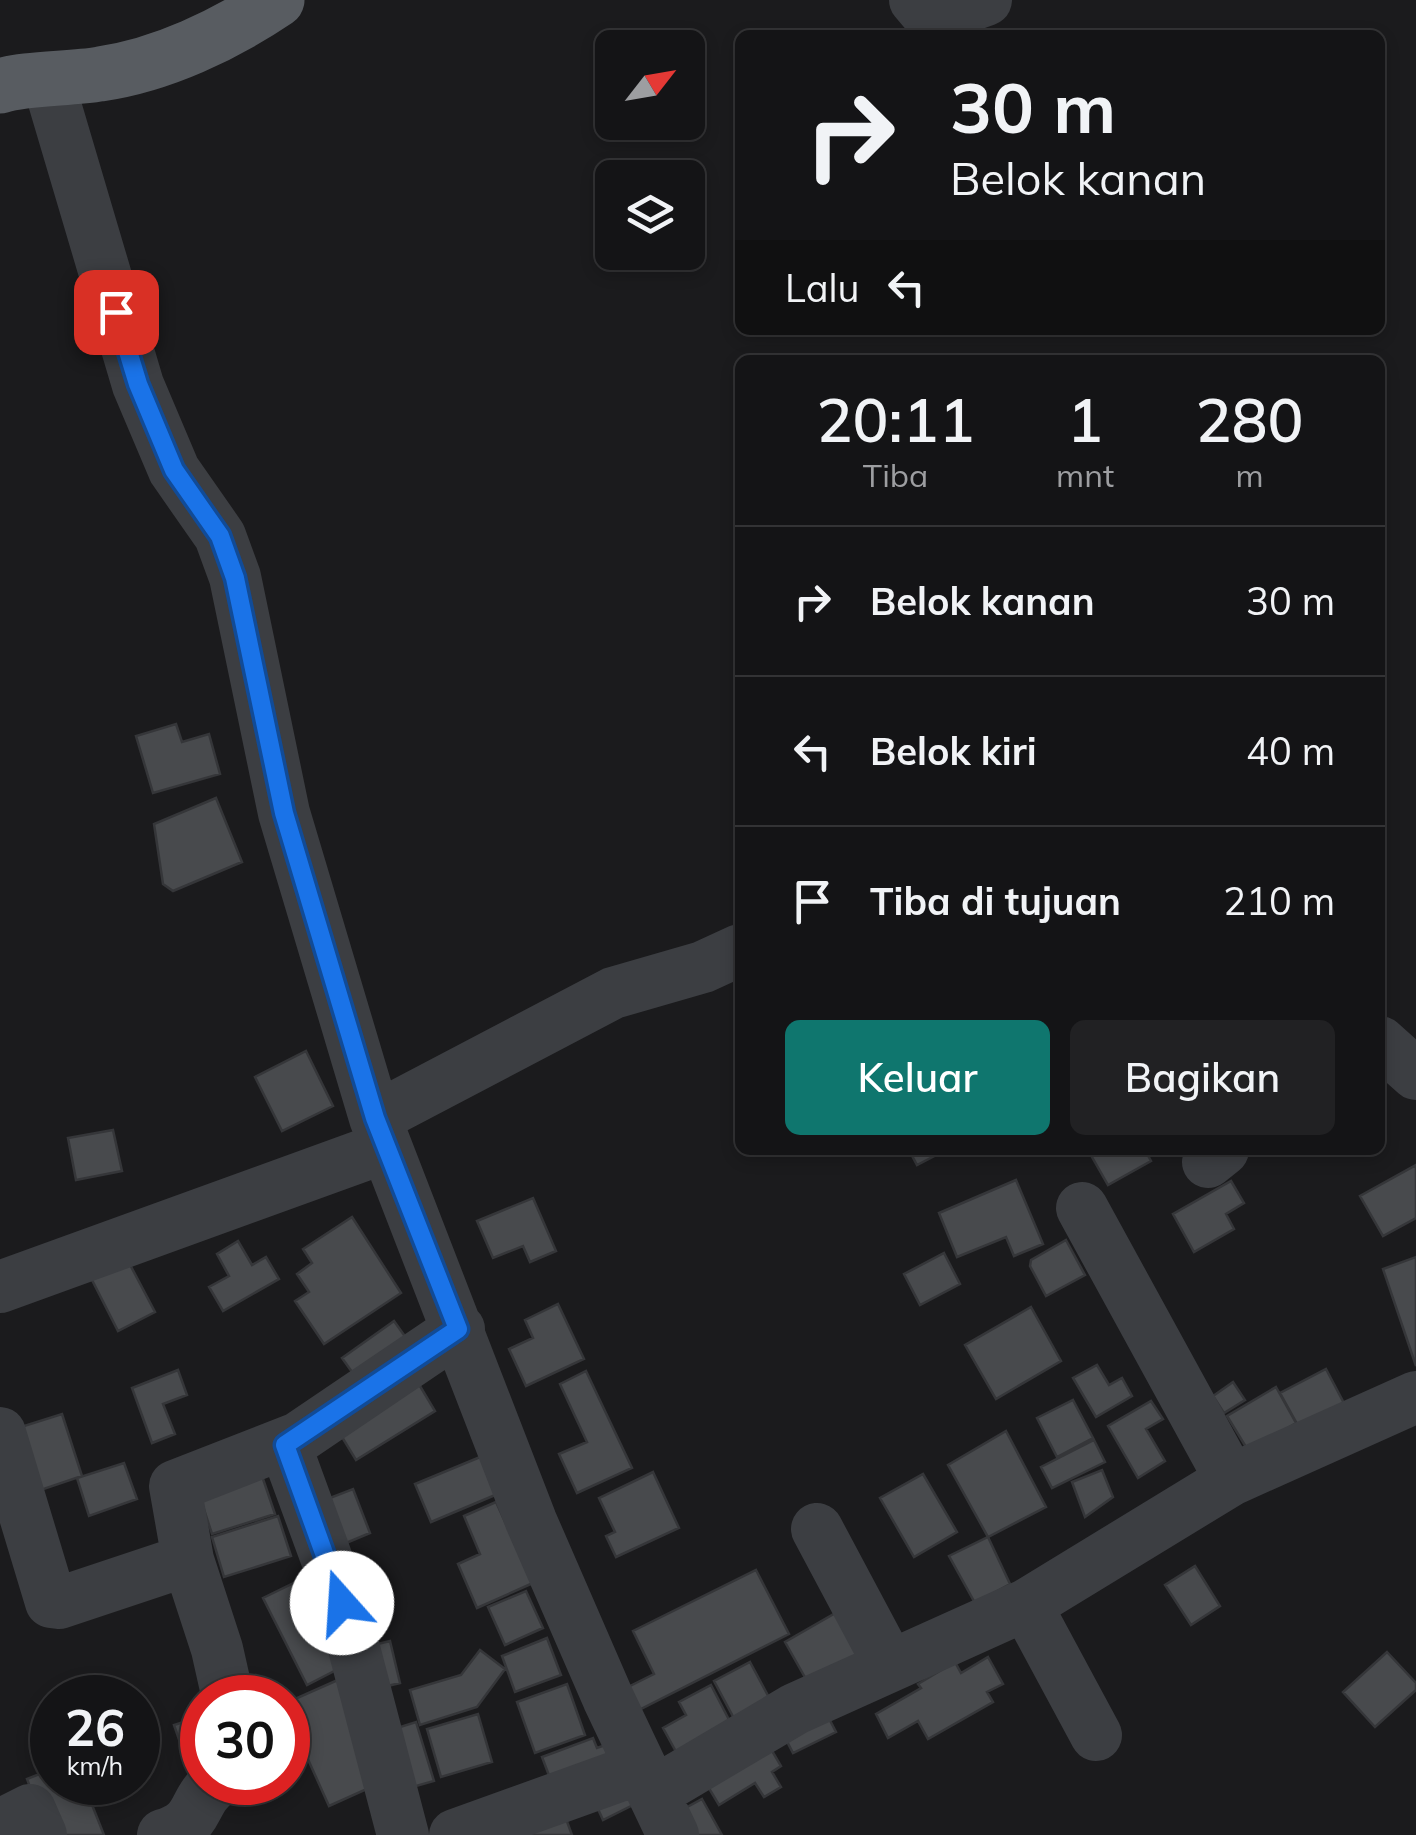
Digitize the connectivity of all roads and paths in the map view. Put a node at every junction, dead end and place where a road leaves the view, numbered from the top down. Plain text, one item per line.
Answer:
1 (277, 0) edge
2 (915, 0) edge
3 (986, 0) edge
4 (24, 84) edge
5 (735, 952) edge
6 (1385, 1046) edge
7 (1416, 1074) edge
8 (380, 1132) junction
9 (1082, 1208) dead end
10 (0, 1287) edge
11 (458, 1329) junction
12 (1416, 1397) edge
13 (0, 1433) edge
14 (285, 1445) junction
15 (1231, 1480) junction
16 (817, 1529) dead end
17 (188, 1560) junction
18 (1026, 1605) junction
19 (890, 1666) junction
20 (223, 1675) edge
21 (1096, 1735) dead end
22 (656, 1799) edge
23 (198, 1805) edge
24 (0, 1825) edge
25 (41, 1835) edge
26 (163, 1835) edge
27 (402, 1835) edge
28 (455, 1835) edge

1 - 4 main road
2 - 3 street
4 - 8 street
5 - 8 street
6 - 7 street
8 - 10 street
8 - 11 street
9 - 15 street
11 - 14 street
11 - 22 street
12 - 15 street
13 - 17 street
14 - 17 street
14 - 27 street
15 - 18 street
16 - 19 street
17 - 20 street
18 - 19 street
18 - 21 street
19 - 22 street
22 - 28 street
23 - 26 street
24 - 25 street

